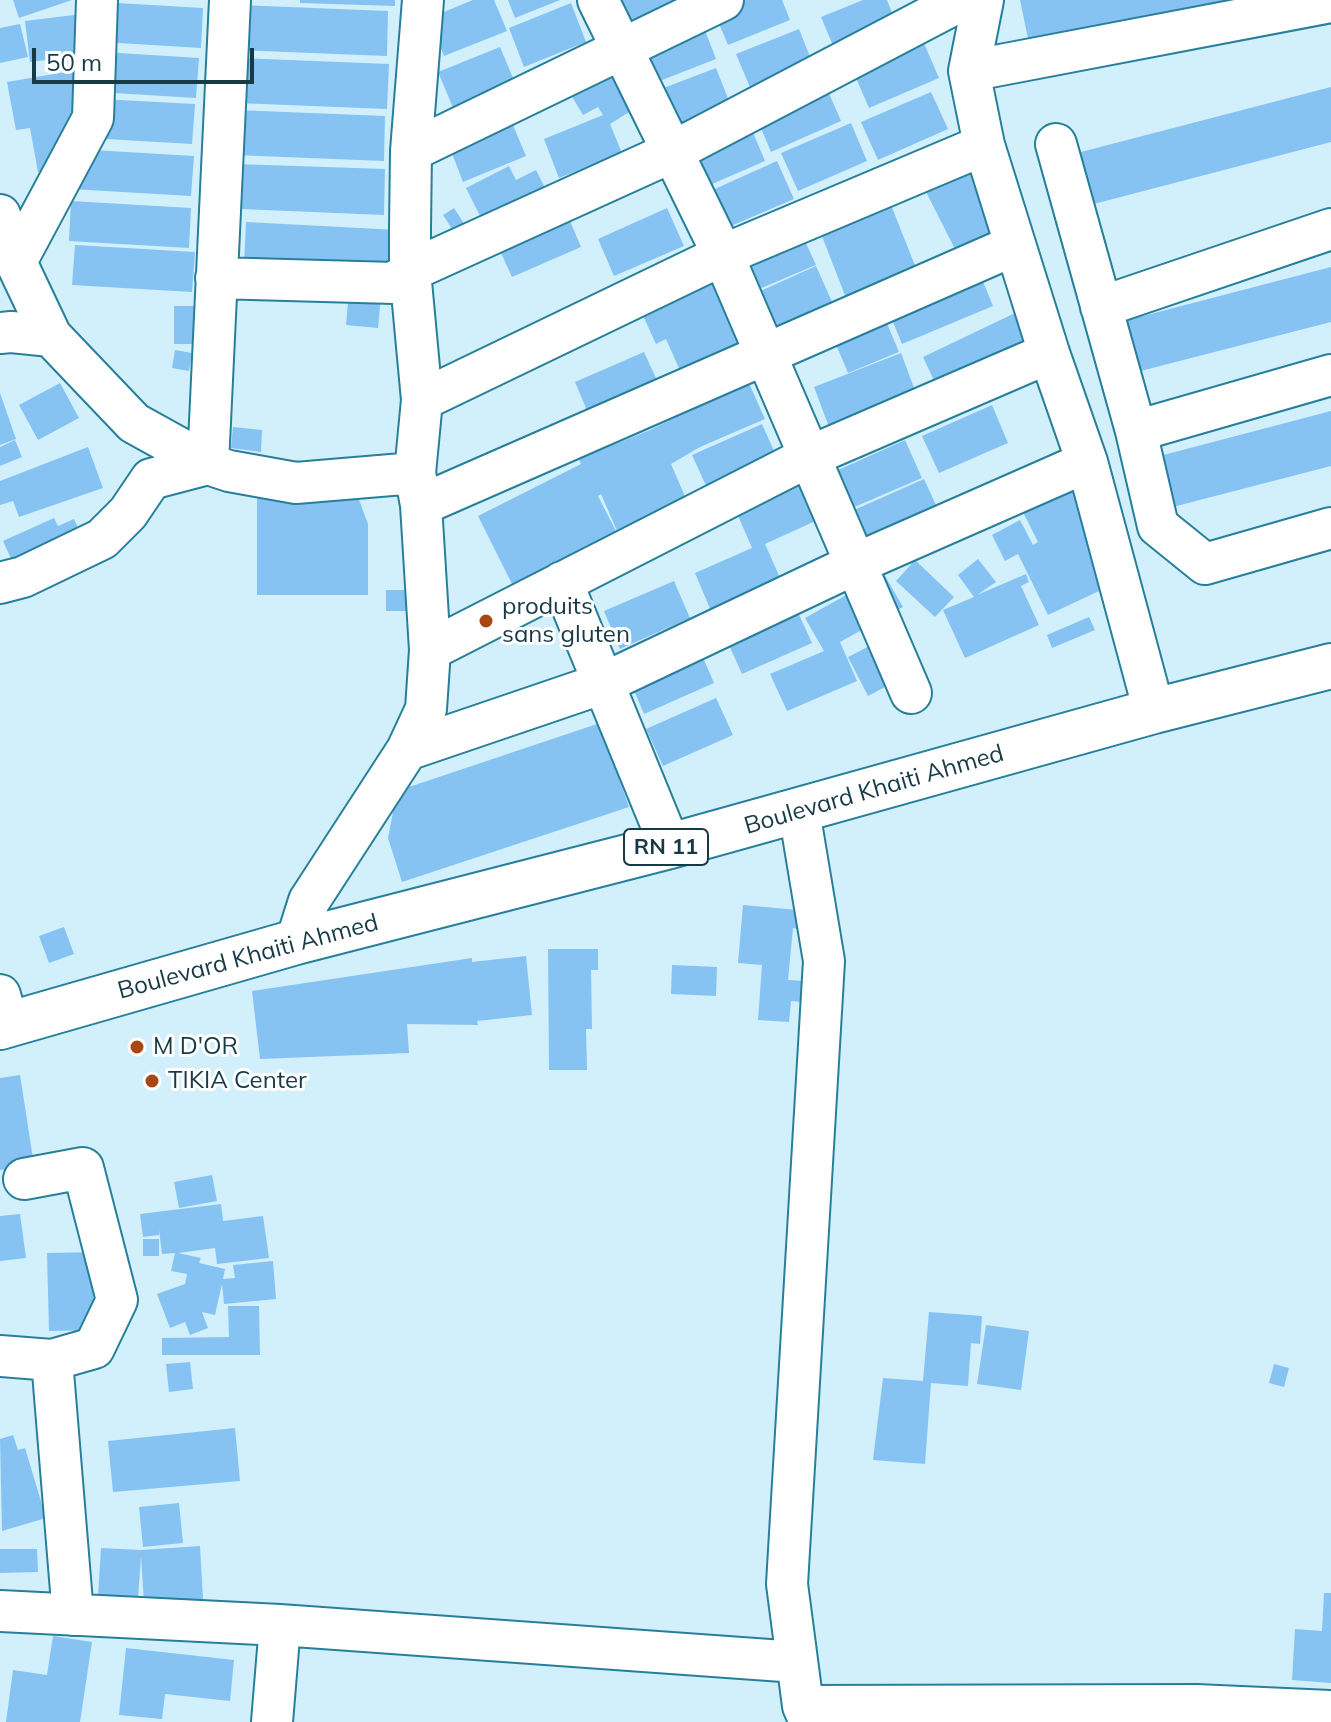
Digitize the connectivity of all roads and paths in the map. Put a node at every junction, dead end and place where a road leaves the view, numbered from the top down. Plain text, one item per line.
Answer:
1 (97, 0) edge
2 (230, 0) edge
3 (598, 0) edge
4 (723, 0) edge
5 (962, 0) edge
6 (983, 0) edge
7 (1331, 2) edge
8 (430, 3) edge
9 (621, 48) junction
10 (969, 71) junction
11 (1056, 144) dead end
12 (984, 145) junction
13 (411, 151) junction
14 (672, 152) junction
15 (0, 215) edge
16 (1331, 229) edge
17 (1015, 245) junction
18 (723, 255) junction
19 (16, 262) junction
20 (410, 271) junction
21 (216, 278) junction
22 (1101, 307) junction
23 (0, 333) edge
24 (51, 336) junction
25 (1049, 353) junction
26 (765, 354) junction
27 (1331, 375) edge
28 (422, 400) junction
29 (1136, 431) junction
30 (808, 457) junction
31 (1087, 462) junction
32 (208, 464) junction
33 (418, 489) junction
34 (1331, 528) edge
35 (855, 564) junction
36 (562, 582) junction
37 (0, 583) edge
38 (430, 650) junction
39 (1331, 666) edge
40 (604, 683) junction
41 (911, 693) dead end
42 (1154, 711) junction
43 (407, 750) junction
44 (799, 811) junction
45 (670, 846) junction
46 (296, 942) junction
47 (3, 1015) edge
48 (24, 1179) dead end
49 (0, 1356) edge
50 (52, 1360) junction
51 (0, 1611) edge
52 (73, 1615) junction
53 (280, 1625) junction
54 (797, 1662) junction
55 (1331, 1711) edge
56 (806, 1714) edge
57 (272, 1722) edge

1 - 19 street
2 - 21 street
3 - 9 street
4 - 9 street
5 - 14 street
6 - 10 street
7 - 10 street
8 - 13 street
9 - 13 street
9 - 14 street
10 - 12 street
11 - 22 street
12 - 17 street
12 - 18 street
13 - 20 street
14 - 18 street
14 - 20 street
15 - 19 street
16 - 22 street
17 - 25 street
17 - 26 street
18 - 26 street
18 - 28 street
19 - 24 street
20 - 21 street
20 - 28 street
21 - 32 street
22 - 29 street
23 - 24 street
24 - 32 street
25 - 30 street
25 - 31 street
26 - 30 street
26 - 33 street
27 - 29 street
28 - 33 street
29 - 34 street
30 - 35 street
30 - 36 street
31 - 35 street
31 - 42 street
32 - 33 street
32 - 37 street
33 - 38 street
35 - 40 street
35 - 41 street
36 - 38 street
36 - 40 street
38 - 43 street
39 - 42 highway, Boulevard Khaiti Ahmed / RN 11
40 - 43 street
40 - 45 street
42 - 44 highway, Boulevard Khaiti Ahmed / RN 11
43 - 46 street
44 - 45 highway, Boulevard Khaiti Ahmed / RN 11
44 - 54 street
45 - 46 highway, Boulevard Khaiti Ahmed / RN 11
46 - 47 highway, Boulevard Khaiti Ahmed / RN 11
48 - 50 street
49 - 50 street
50 - 52 street
51 - 52 street
52 - 53 street
53 - 54 street
53 - 57 street
54 - 56 street
55 - 56 street

